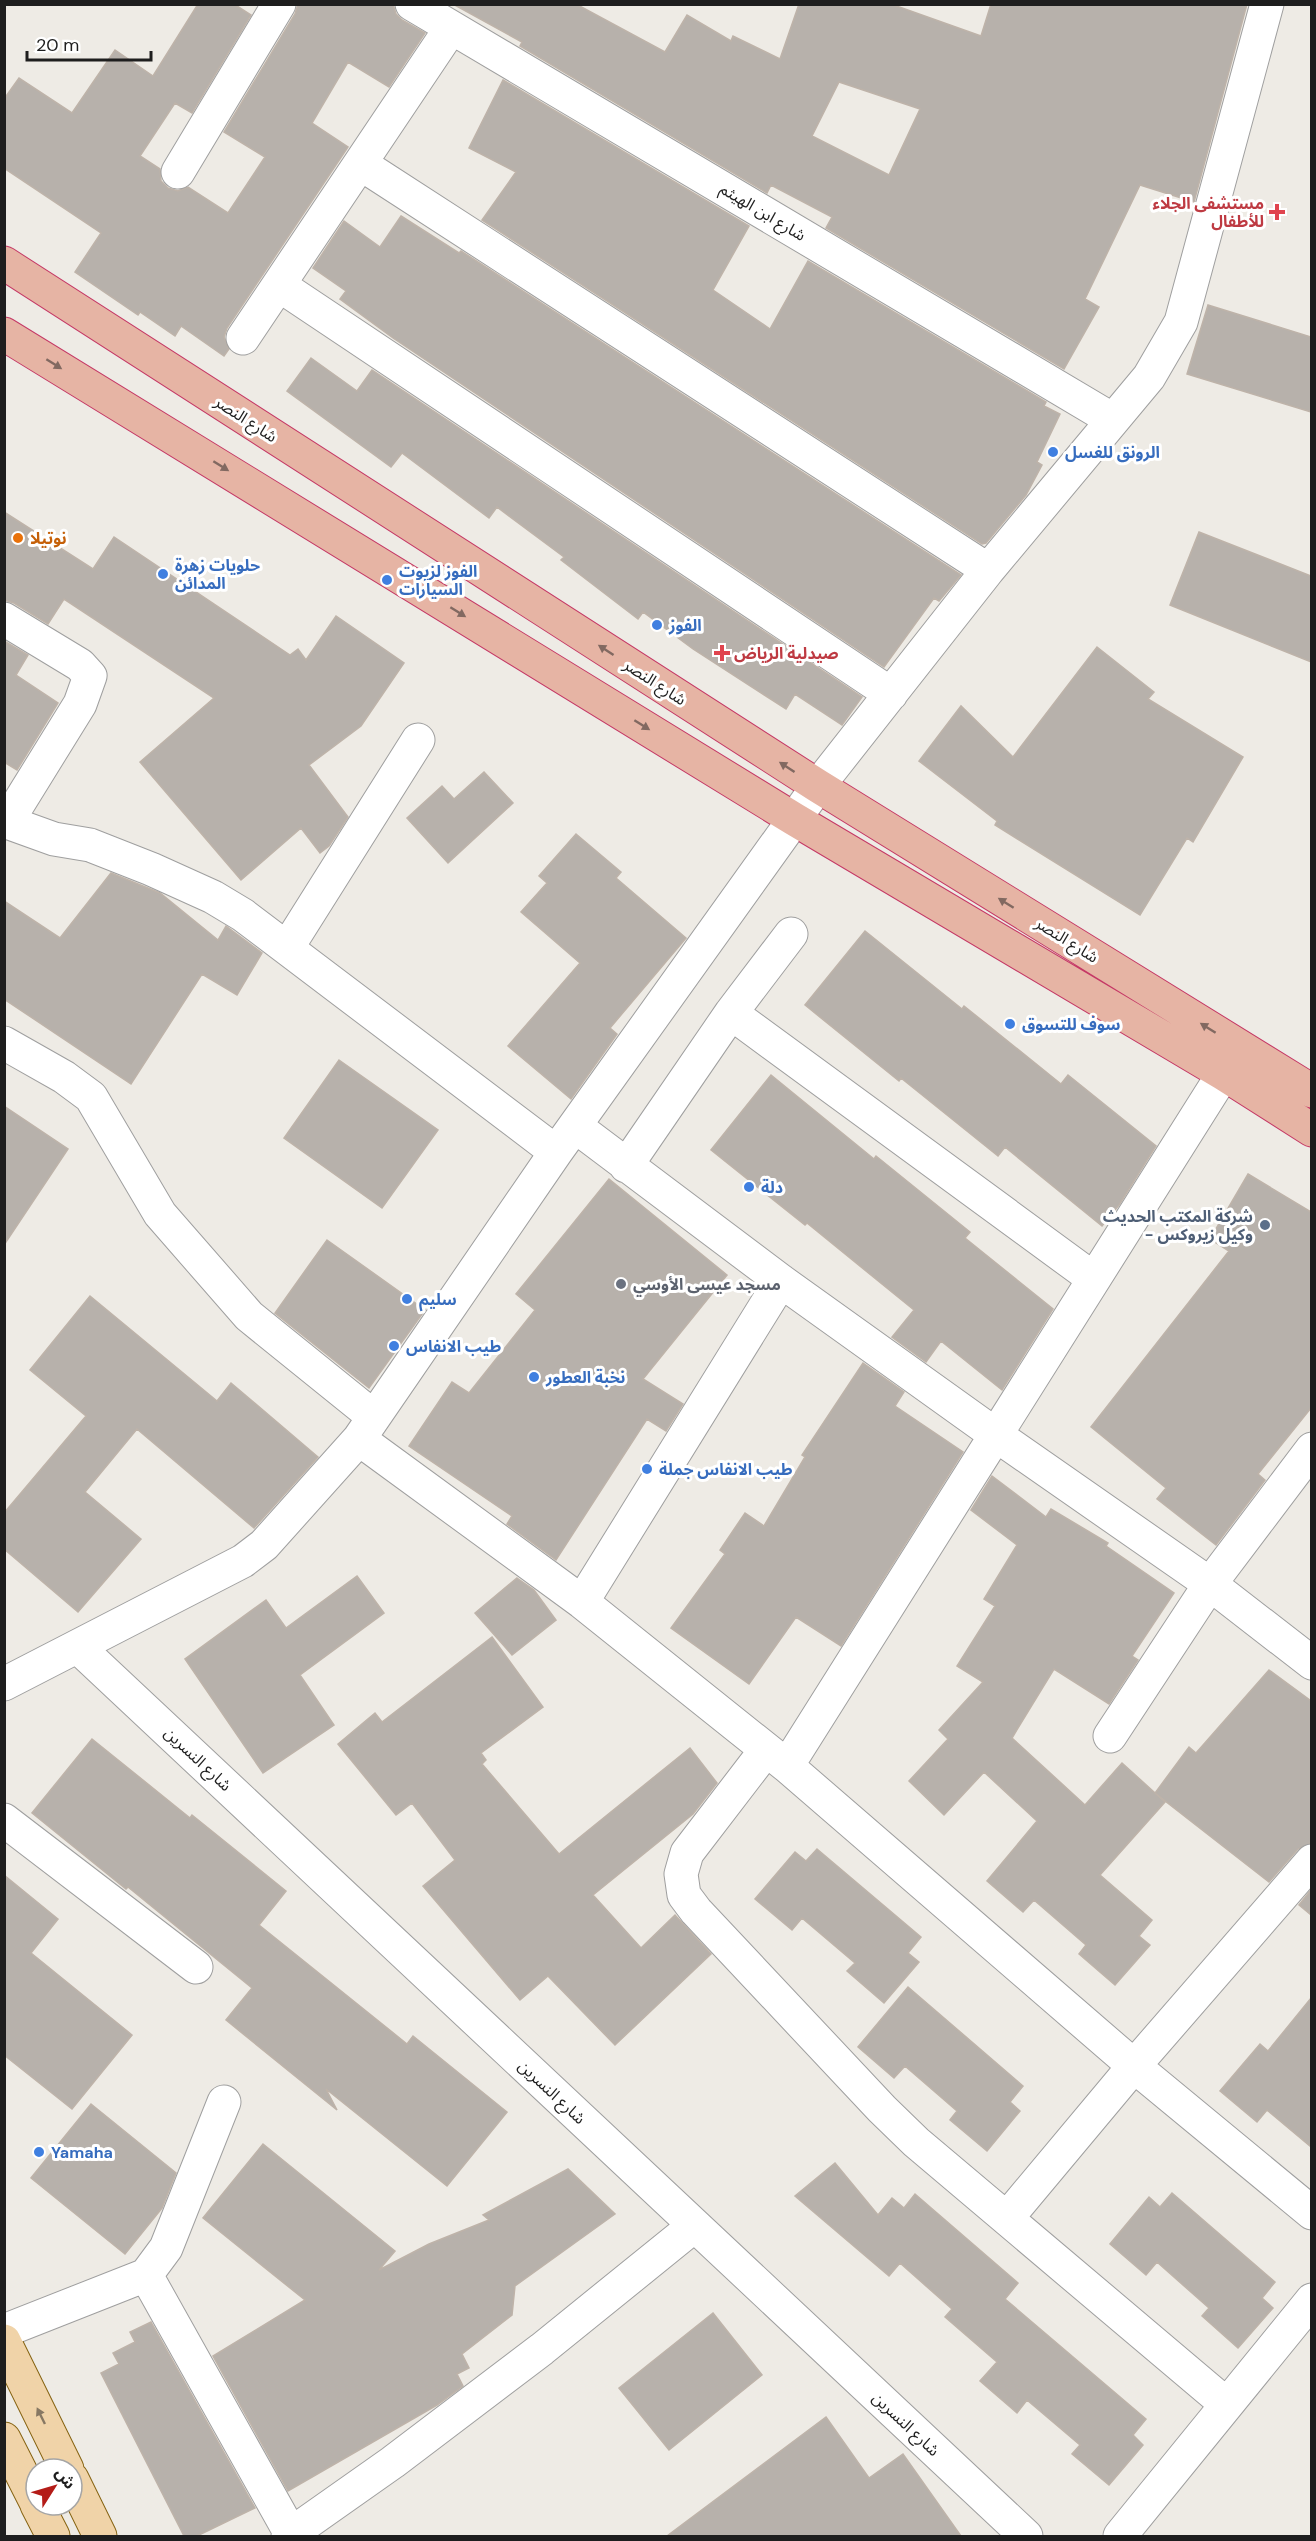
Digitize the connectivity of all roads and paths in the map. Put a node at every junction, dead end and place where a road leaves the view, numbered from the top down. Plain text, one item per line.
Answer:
1 (279, 4) edge
2 (412, 4) edge
3 (1267, 4) edge
4 (451, 28) junction
5 (360, 164) junction
6 (178, 172) dead end
7 (4, 263) edge
8 (279, 285) junction
9 (4, 334) edge
10 (243, 338) dead end
11 (1113, 420) junction
12 (988, 570) junction
13 (4, 619) edge
14 (891, 694) junction
15 (418, 740) dead end
16 (818, 786) junction
17 (794, 819) junction
18 (6, 821) edge
19 (791, 934) dead end
20 (286, 948) junction
21 (732, 1013) junction
22 (4, 1043) edge
23 (1232, 1061) junction
24 (1311, 1091) edge
25 (1311, 1130) edge
26 (565, 1139) junction
27 (626, 1166) junction
28 (1094, 1279) junction
29 (781, 1281) junction
30 (366, 1428) junction
31 (996, 1435) junction
32 (1311, 1449) edge
33 (1210, 1584) junction
34 (582, 1602) junction
35 (78, 1647) junction
36 (1311, 1664) edge
37 (4, 1684) edge
38 (1110, 1736) dead end
39 (776, 1758) junction
40 (4, 1820) edge
41 (1311, 1860) edge
42 (196, 1967) dead end
43 (1134, 2066) junction
44 (224, 2102) dead end
45 (1311, 2213) edge
46 (1006, 2218) junction
47 (694, 2226) junction
48 (146, 2275) junction
49 (1311, 2300) edge
50 (4, 2331) edge
51 (4, 2341) edge
52 (1226, 2404) junction
53 (4, 2439) edge
54 (61, 2457) edge
55 (24, 2478) edge
56 (84, 2503) edge
57 (44, 2517) edge
58 (290, 2535) edge
59 (53, 2536) edge
60 (100, 2536) edge
61 (1026, 2536) edge
62 (1120, 2536) edge

1 - 6 street
2 - 4 street, شارع ابن الهيثم
3 - 11 street
4 - 5 street
4 - 11 street, شارع ابن الهيثم
5 - 8 street
5 - 12 street
16 -> 7 highway, شارع النصر
8 - 10 street
8 - 14 street
9 -> 17 highway, شارع النصر
11 - 12 street
12 - 14 street
13 - 18 street
14 - 16 street
15 - 20 street
16 - 17 street
23 -> 16 highway, شارع النصر
17 - 23 highway, شارع النصر
17 - 26 street
18 - 20 street
19 - 21 street
20 - 26 street
21 - 27 street
21 - 28 street
22 - 30 street
23 - 24 highway, شارع النصر
23 - 25 highway, شارع النصر
23 - 28 street
26 - 27 street
26 - 30 street
27 - 29 street
28 - 31 street
29 - 31 street
29 - 34 street
30 - 34 street
30 - 35 street
31 - 33 street
31 - 39 street
32 - 33 street
33 - 36 street
33 - 38 street
34 - 39 street
35 - 37 street
35 - 47 street, شارع النسرين
39 - 43 street
39 - 46 street
40 - 42 street
41 - 43 street
43 - 45 street
43 - 46 street
44 - 48 street
46 - 52 street
47 - 58 street
47 - 61 street, شارع النسرين
48 - 50 street
48 - 58 street
49 - 52 street
54 -> 51 main road
52 - 62 street
53 - 55 main road
56 - 60 main road
57 - 59 main road

